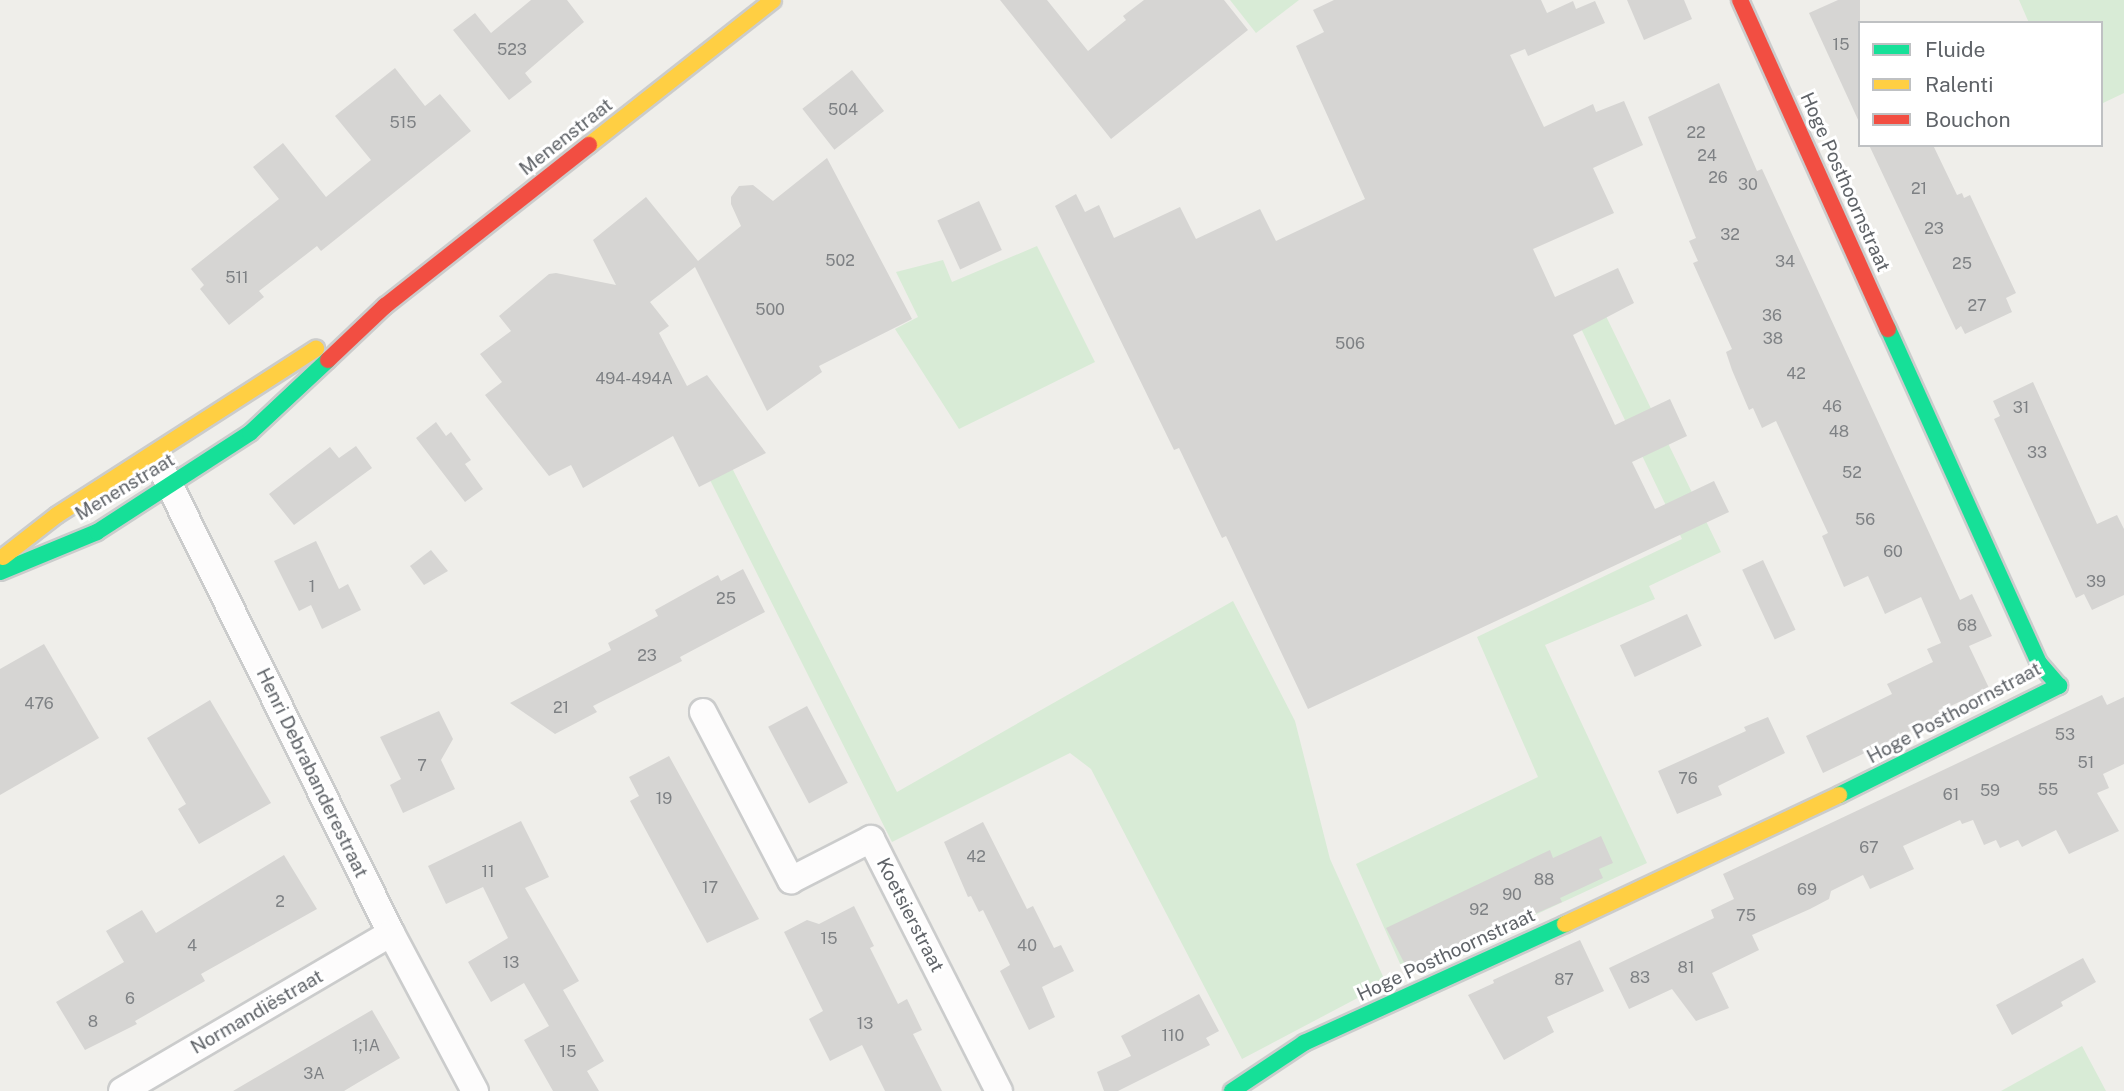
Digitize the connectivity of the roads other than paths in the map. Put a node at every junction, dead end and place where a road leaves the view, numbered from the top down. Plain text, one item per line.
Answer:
1 (773, 0) edge
2 (1740, 0) edge
3 (386, 306) junction
4 (153, 453) junction
5 (170, 487) junction
6 (0, 559) edge
7 (0, 572) edge
8 (703, 712) dead end
9 (391, 933) junction
10 (122, 1091) edge
11 (475, 1091) edge
12 (999, 1091) edge
13 (1233, 1091) edge

1 - 3 street, Menenstraat
2 - 13 street, Hoge Posthoornstraat
3 - 4 street, Menenstraat
3 - 5 street, Menenstraat
4 - 5 street, Henri Debrabanderestraat
4 - 6 street, Menenstraat
5 - 7 street, Menenstraat
5 - 9 street, Henri Debrabanderestraat
8 - 12 street, Koetsierstraat
9 - 10 street, Normandiëstraat
9 - 11 street, Henri Debrabanderestraat

